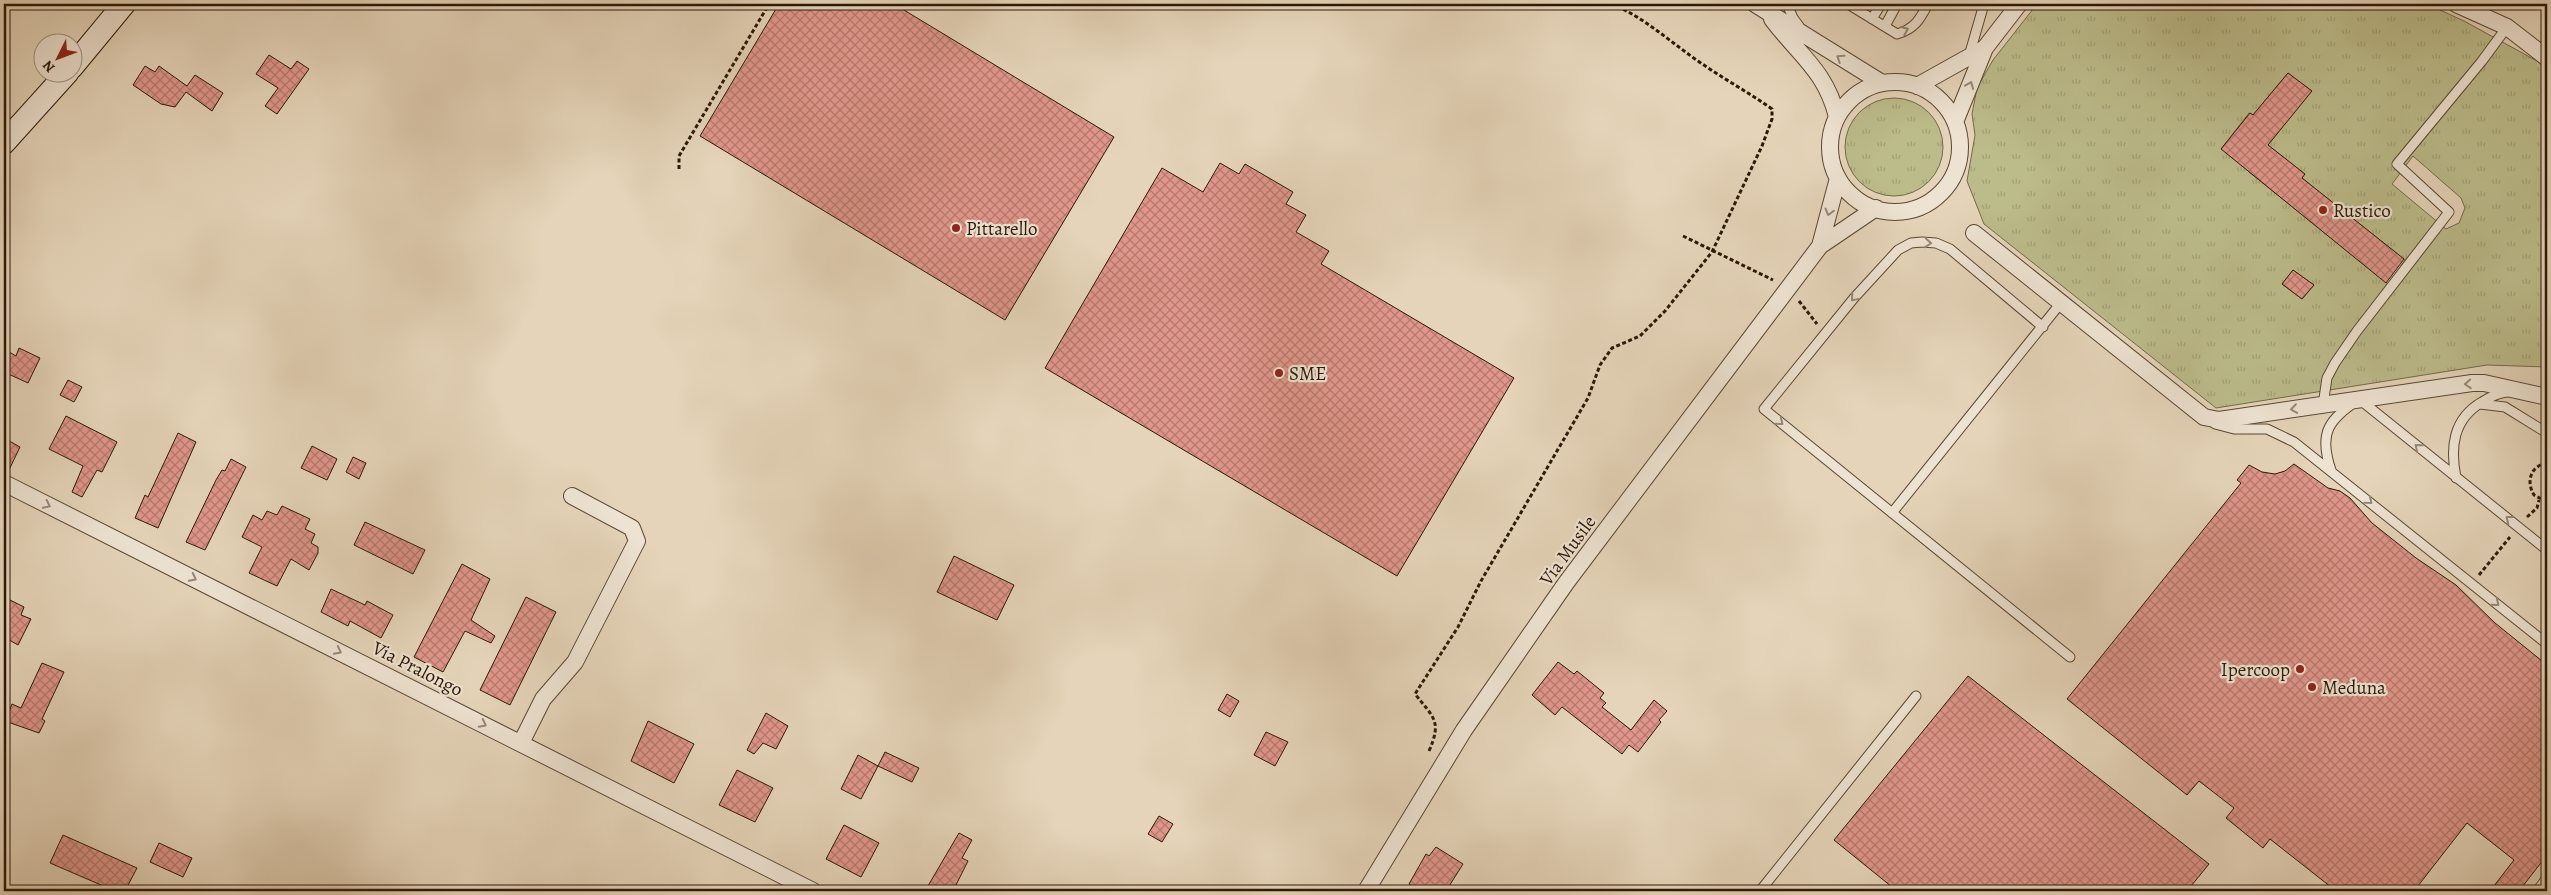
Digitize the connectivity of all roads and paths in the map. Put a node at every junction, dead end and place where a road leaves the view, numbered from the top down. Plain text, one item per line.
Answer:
1 (124, 4) edge
2 (769, 4) edge
3 (1612, 4) edge
4 (1787, 4) edge
5 (1848, 4) edge
6 (1881, 4) edge
7 (1897, 4) edge
8 (1928, 4) edge
9 (1984, 4) edge
10 (2019, 4) edge
11 (2456, 4) edge
12 (1858, 6) edge
13 (1761, 9) edge
14 (1872, 19) junction
15 (1884, 26) junction
16 (2507, 27) junction
17 (1805, 34) junction
18 (1985, 48) junction
19 (82, 55) edge
20 (1969, 57) junction
21 (2547, 58) edge
22 (59, 82) edge
23 (1882, 83) junction
24 (1917, 86) junction
25 (1837, 118) junction
26 (1955, 122) junction
27 (4, 143) edge
28 (679, 169) dead end
29 (1838, 178) junction
30 (1876, 208) junction
31 (1974, 232) dead end
32 (1682, 236) dead end
33 (1820, 246) junction
34 (1712, 252) junction
35 (1787, 292) junction
36 (2060, 304) junction
37 (2043, 327) junction
38 (1825, 334) junction
39 (2515, 391) junction
40 (2547, 397) edge
41 (2359, 399) junction
42 (2323, 405) junction
43 (2475, 406) junction
44 (2204, 418) junction
45 (2547, 433) edge
46 (2547, 463) edge
47 (2331, 470) junction
48 (2456, 478) junction
49 (4, 483) edge
50 (572, 496) dead end
51 (2539, 500) junction
52 (2546, 502) edge
53 (2547, 508) edge
54 (1892, 513) junction
55 (2518, 526) junction
56 (2547, 550) edge
57 (2472, 584) junction
58 (2547, 644) edge
59 (2070, 657) dead end
60 (1916, 696) dead end
61 (521, 743) junction
62 (1429, 752) dead end
63 (2547, 878) edge
64 (812, 891) edge
65 (1366, 891) edge
66 (1760, 891) edge
67 (2537, 891) edge

1 - 19 street
2 - 28 path
3 - 34 path
4 - 17 lane
5 - 12 lane
6 - 14 lane
7 - 15 lane
15 -> 8 lane
9 - 20 lane
10 - 18 street
11 - 16 street
12 - 14 lane
13 - 17 street
13 - 25 street
14 - 15 lane
16 - 21 street
16 - 42 lane
23 -> 17 street
18 - 20 street
26 -> 18 street
20 - 24 street
22 - 27 street
23 - 24 street
23 - 25 street
24 - 26 street
25 - 29 street
26 - 30 street
29 - 30 street
29 -> 33 street
30 - 33 street
31 - 36 street
32 - 34 path
33 - 35 street, Via Musile
34 - 35 path
34 - 62 path
35 - 38 path
35 - 65 street, Via Musile
36 - 37 lane
36 - 44 street
37 - 38 lane
37 - 54 lane
38 -> 54 lane
39 - 40 street
39 -> 41 street
39 - 43 lane
41 - 42 street
41 - 47 lane
48 -> 41 lane
42 -> 44 street
43 - 45 lane
43 - 48 lane
44 - 47 lane
46 - 51 path
47 -> 57 lane
55 -> 48 lane
49 -> 61 street, Via Pralongo
50 - 61 street
51 - 52 path
51 - 55 path
52 - 53 path
54 - 59 lane
55 - 56 lane
55 - 57 path
57 -> 58 lane
60 - 66 lane
61 - 64 street, Via Pralongo
63 - 67 lane

